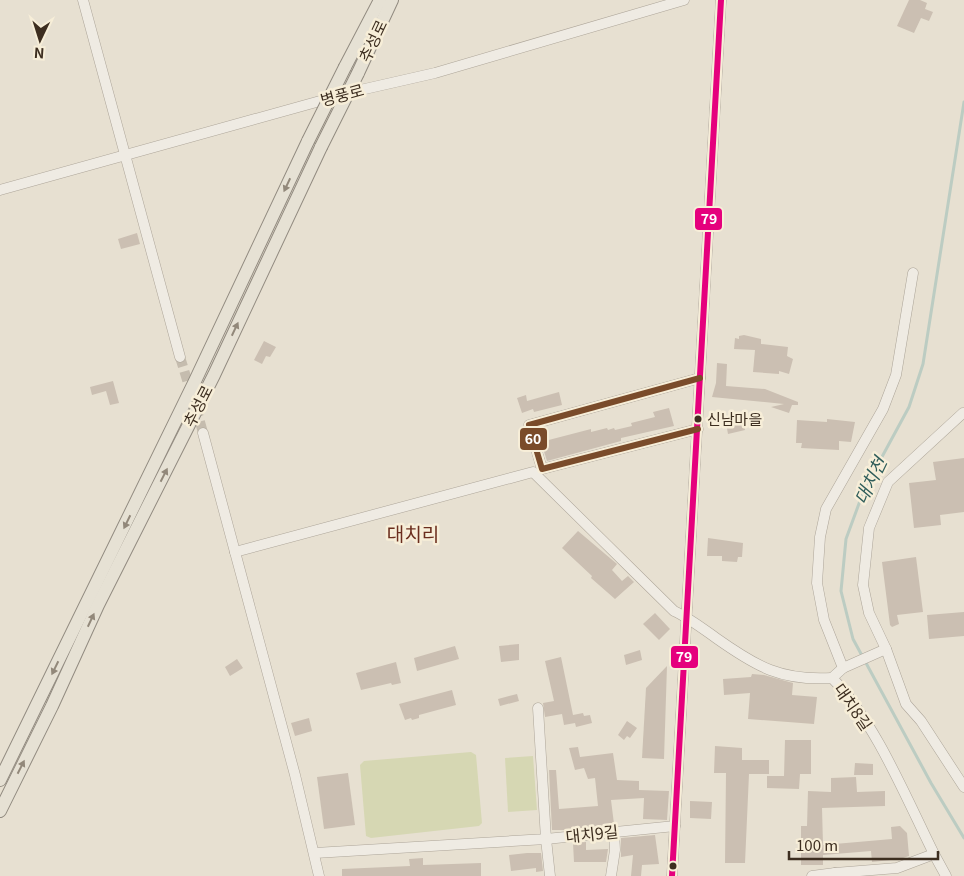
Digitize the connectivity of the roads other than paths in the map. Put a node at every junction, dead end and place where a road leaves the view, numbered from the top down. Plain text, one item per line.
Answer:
1 (83, 0) edge
2 (380, 0) edge
3 (392, 0) edge
4 (684, 0) edge
5 (721, 0) edge
6 (126, 155) junction
7 (0, 190) edge
8 (913, 273) dead end
9 (180, 357) tunnel mouth
10 (700, 378) junction
11 (963, 413) edge
12 (698, 429) junction
13 (203, 432) tunnel mouth
14 (537, 470) junction
15 (235, 552) junction
16 (686, 617) junction
17 (886, 649) junction
18 (843, 668) junction
19 (832, 678) junction
20 (538, 708) dead end
21 (0, 780) edge
22 (964, 787) edge
23 (0, 810) edge
24 (675, 826) junction
25 (614, 832) junction
26 (546, 839) junction
27 (315, 853) junction
28 (934, 854) junction
29 (835, 875) edge
30 (319, 876) edge
31 (550, 876) edge
32 (611, 876) edge
33 (672, 876) edge
34 (812, 876) edge
35 (946, 876) edge

1 - 6 street
2 -> 21 main road, 추성로, bridge
23 -> 3 main road, 추성로, bridge
4 - 6 street, 병풍로
5 - 10 street
6 - 7 street, 병풍로
6 - 9 street
8 - 18 street
10 - 12 street
10 - 14 street
11 - 17 street
12 - 14 street
12 - 16 street
13 - 15 street
14 - 15 street
14 - 16 street, 대치8길
15 - 27 street
16 - 19 street, 대치8길
16 - 24 street
17 - 18 street
17 - 22 street
18 - 19 street
19 - 28 street, 대치8길
20 - 26 street
24 - 25 street, 대치9길
24 - 33 street
25 - 26 street, 대치9길
25 - 32 street
26 - 27 street
26 - 31 street, 대치9길
27 - 30 street
28 - 29 street
28 - 35 street, 대치8길
29 - 34 street

